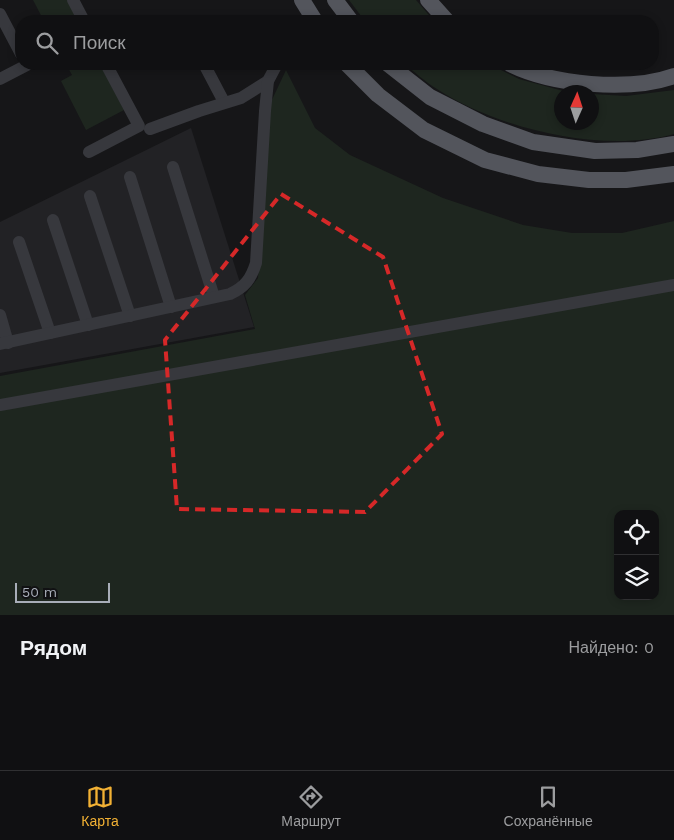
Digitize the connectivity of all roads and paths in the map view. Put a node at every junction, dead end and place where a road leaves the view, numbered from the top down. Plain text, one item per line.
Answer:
1 (73, 0) edge
2 (335, 0) edge
3 (428, 0) edge
4 (0, 14) edge
5 (81, 15) edge
6 (346, 15) edge
7 (442, 15) edge
8 (15, 43) edge
9 (17, 70) edge
10 (109, 70) edge
11 (207, 70) edge
12 (274, 70) edge
13 (353, 70) edge
14 (396, 70) edge
15 (523, 70) edge
16 (674, 76) edge
17 (0, 79) edge
18 (268, 81) junction
19 (224, 102) junction
20 (150, 129) dead end
21 (674, 144) edge
22 (88, 152) dead end
23 (173, 167) dead end
24 (674, 174) edge
25 (130, 177) dead end
26 (90, 196) dead end
27 (53, 220) dead end
28 (19, 242) dead end
29 (674, 284) edge
30 (214, 297) junction
31 (171, 307) junction
32 (0, 315) edge
33 (130, 316) junction
34 (88, 325) junction
35 (50, 333) junction
36 (4, 344) edge
37 (0, 405) edge

1 - 5 lane
2 - 6 main road
3 - 7 main road
4 - 8 lane
9 - 17 lane
10 - 22 lane
11 - 19 lane
12 - 18 lane
13 - 24 main road
14 - 21 main road
15 - 16 main road
18 - 19 lane
18 - 30 lane
19 - 20 lane
23 - 30 lane
25 - 31 lane
26 - 33 lane
27 - 34 lane
28 - 35 lane
29 - 37 lane
30 - 31 lane
31 - 33 lane
32 - 36 lane
33 - 34 lane
34 - 35 lane
35 - 36 lane

